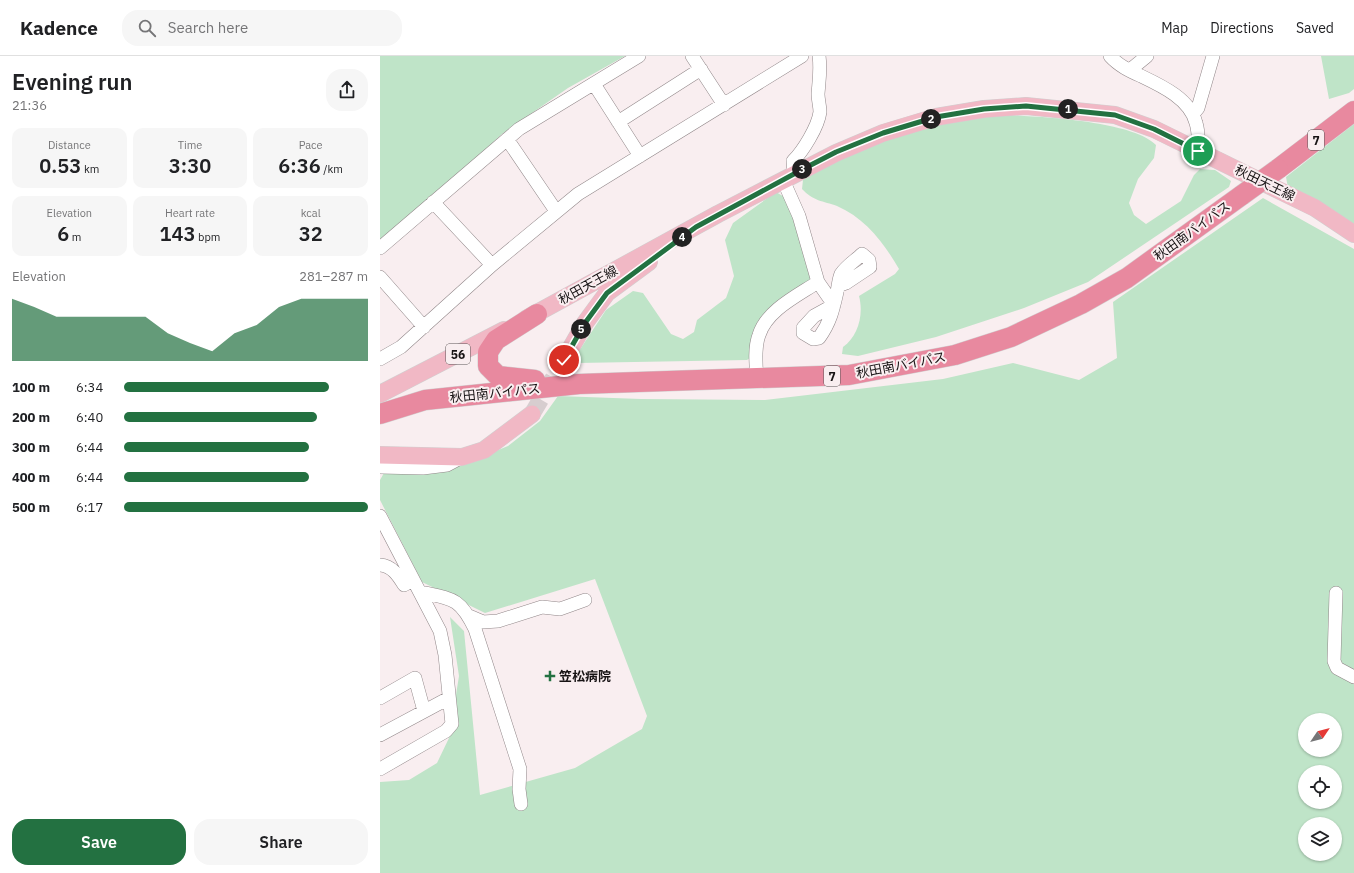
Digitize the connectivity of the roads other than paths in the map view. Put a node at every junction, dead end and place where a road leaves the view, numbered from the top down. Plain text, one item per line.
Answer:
1 (639, 56) edge
2 (692, 56) edge
3 (802, 56) edge
4 (819, 56) edge
5 (1110, 56) edge
6 (1147, 56) edge
7 (1212, 56) edge
8 (701, 69) junction
9 (1130, 70) junction
10 (594, 84) junction
11 (724, 105) junction
12 (1354, 111) edge
13 (1193, 114) junction
14 (618, 122) junction
15 (506, 139) junction
16 (1198, 151) junction
17 (640, 156) junction
18 (788, 177) junction
19 (433, 202) junction
20 (556, 211) junction
21 (696, 227) junction
22 (1354, 234) edge
23 (380, 248) edge
24 (492, 265) junction
25 (380, 277) edge
26 (818, 282) junction
27 (838, 286) dead end
28 (537, 314) junction
29 (424, 326) junction
30 (380, 359) edge
31 (564, 360) tunnel mouth
32 (757, 379) junction
33 (579, 384) junction
34 (380, 394) edge
35 (380, 414) edge
36 (532, 414) tunnel mouth
37 (380, 454) edge
38 (462, 457) junction
39 (380, 467) edge
40 (380, 516) edge
41 (380, 565) edge
42 (413, 580) junction
43 (421, 592) junction
44 (1336, 593) dead end
45 (585, 600) dead end
46 (469, 616) junction
47 (1354, 677) edge
48 (380, 698) edge
49 (449, 698) junction
50 (424, 711) junction
51 (380, 735) edge
52 (380, 769) edge
53 (521, 804) dead end

1 - 10 street
2 - 8 street
3 - 11 street
4 - 18 street
5 - 9 street
6 - 9 street
7 - 13 street
8 - 11 street
8 - 14 street
9 - 13 street
10 - 14 street
10 - 15 street
11 - 17 street
12 - 32 highway, 秋田南バイパス / 7, bridge
13 - 16 street
14 - 17 street
15 - 19 street
15 - 20 street
16 - 18 main road, 秋田天王線 / 56
16 - 22 main road, 秋田天王線 / 56
17 - 20 street
18 - 21 main road, 秋田天王線 / 56
18 - 26 street
19 - 23 street
19 - 24 street
20 - 24 street
21 - 28 main road, 秋田天王線 / 56
21 - 31 main road
24 - 29 street
25 - 29 street
26 - 27 street
26 - 32 street
28 - 33 highway
28 - 34 main road, 秋田天王線 / 56
29 - 30 street
32 - 33 highway, 秋田南バイパス / 7
33 - 35 highway, 秋田南バイパス / 7
36 - 38 main road
37 - 38 main road
38 - 39 street
40 - 42 street
41 - 42 street
42 - 43 street
43 - 46 street
43 - 49 street
44 - 47 street
45 - 46 street
46 - 53 street
48 - 50 street
49 - 50 street
49 - 52 street
50 - 51 street

